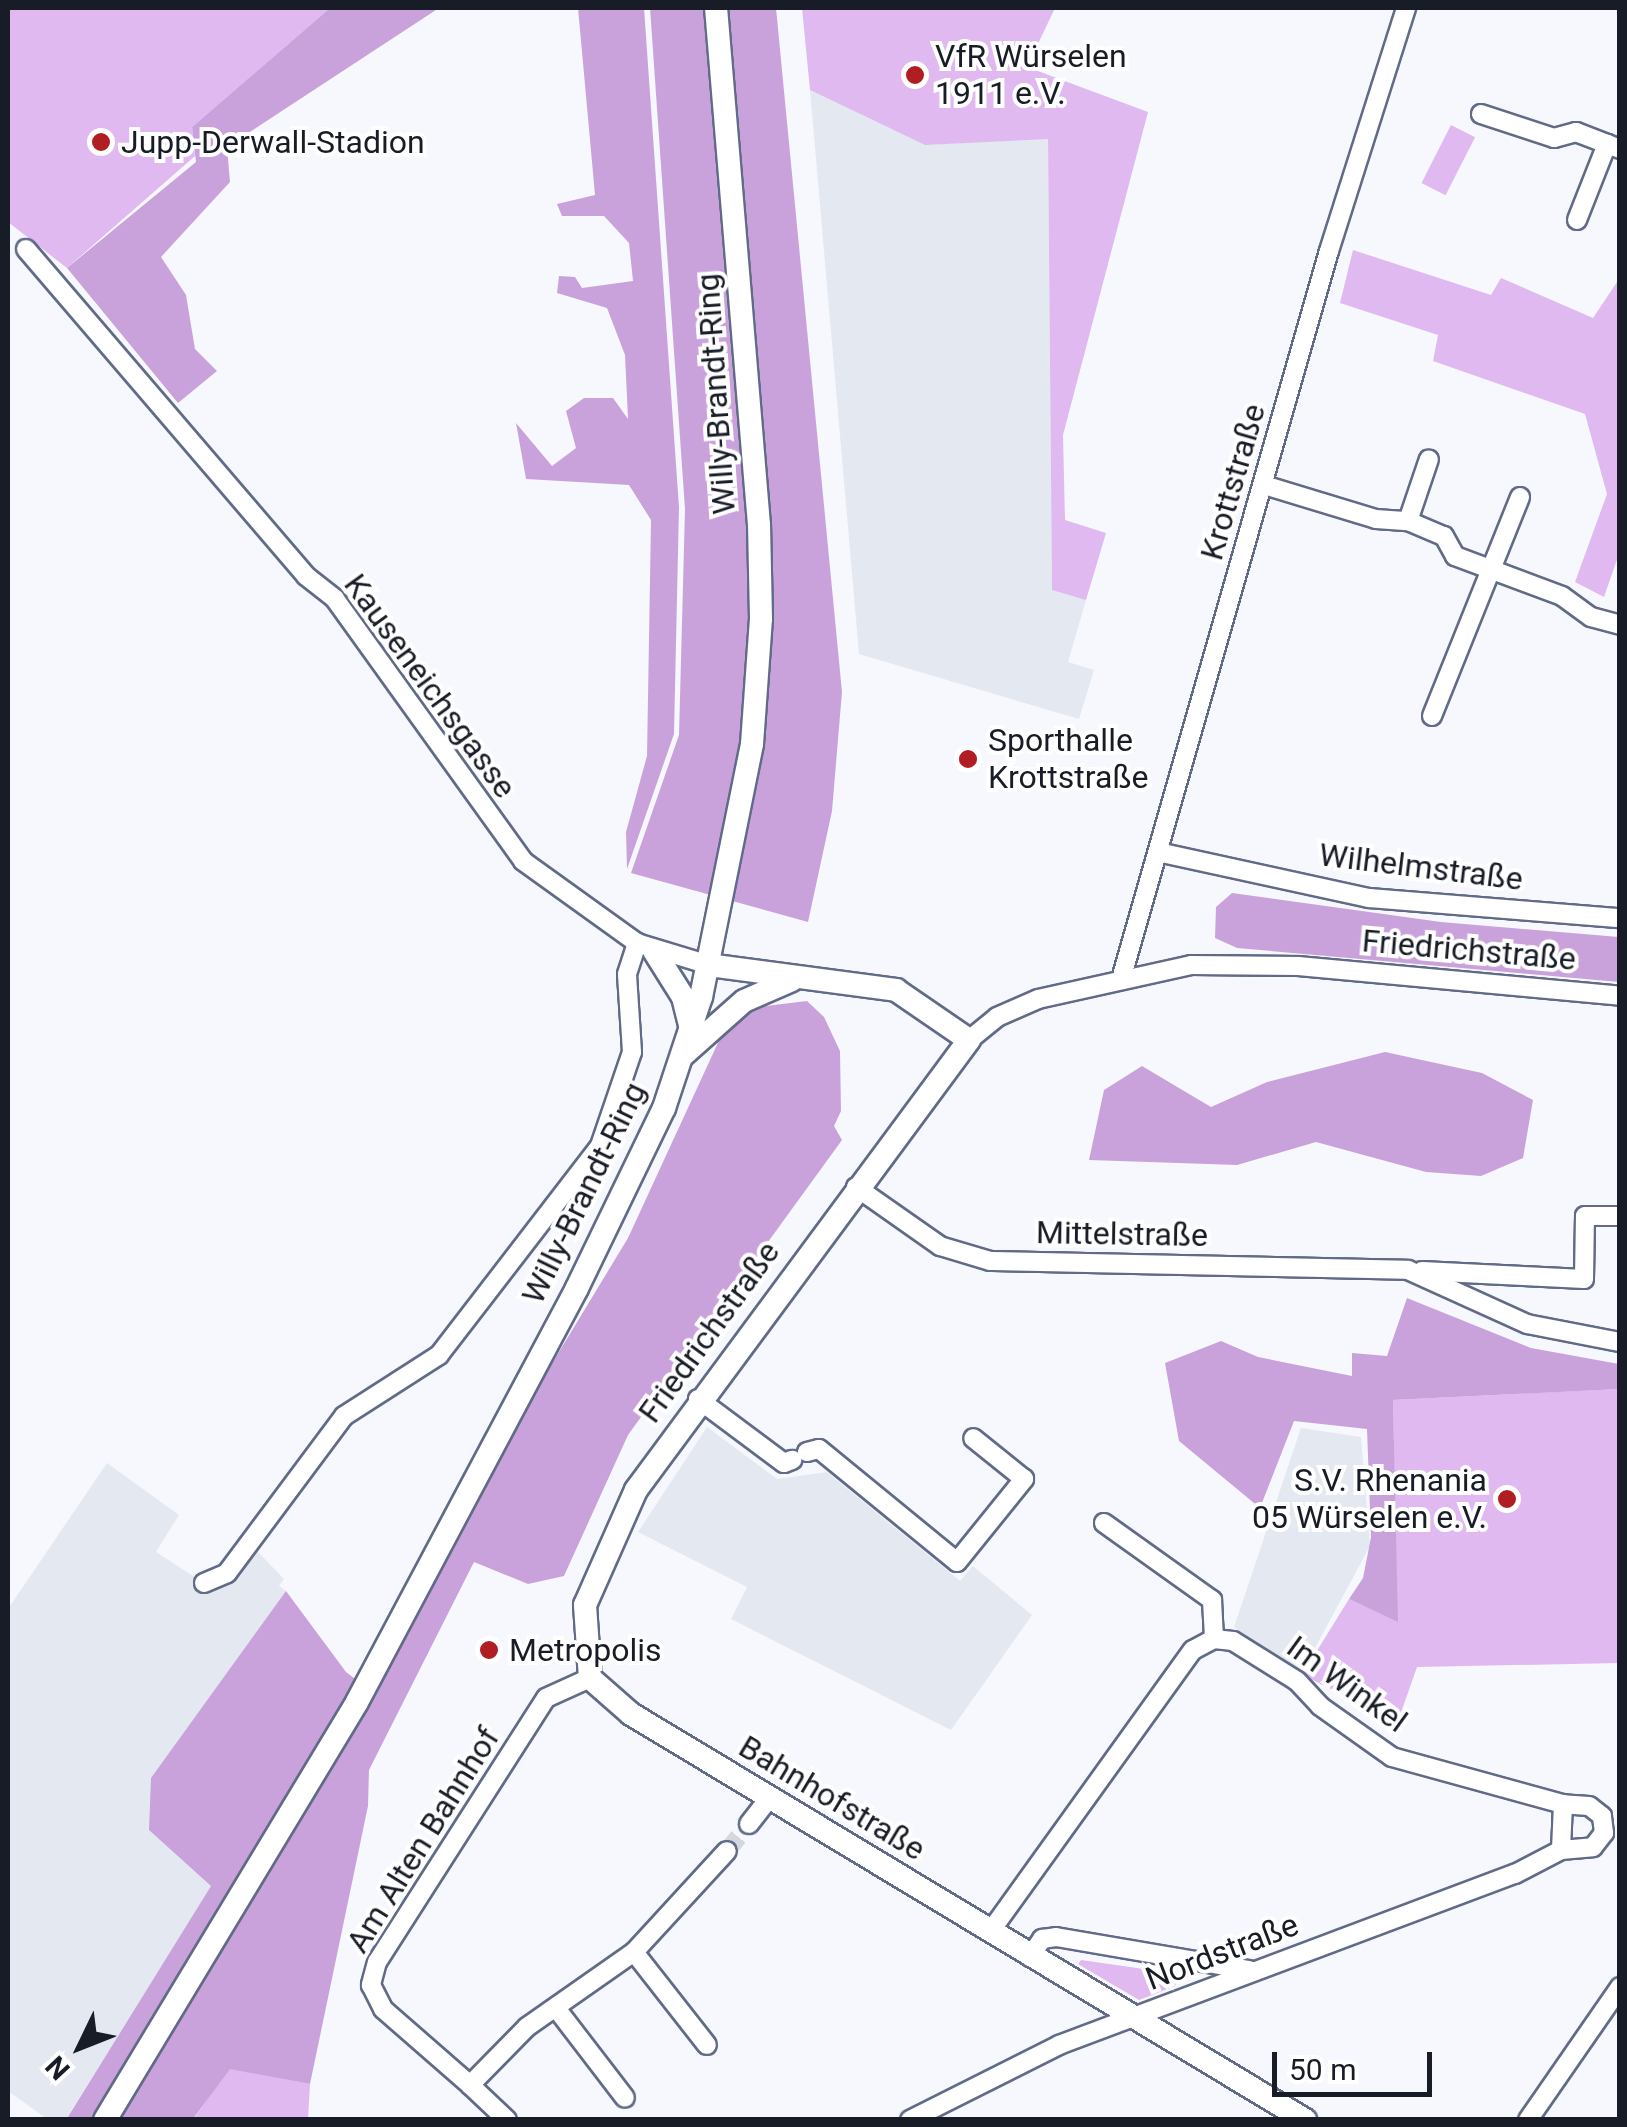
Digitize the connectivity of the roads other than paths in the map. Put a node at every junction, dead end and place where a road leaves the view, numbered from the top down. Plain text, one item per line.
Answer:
1 (716, 8) edge
2 (1406, 8) edge
3 (1480, 114) dead end
4 (1613, 146) edge
5 (1576, 220) dead end
6 (26, 249) dead end
7 (1430, 459) dead end
8 (1264, 485) junction
9 (1520, 497) dead end
10 (1408, 521) junction
11 (1491, 569) junction
12 (1620, 625) edge
13 (1432, 716) dead end
14 (1158, 852) junction
15 (1620, 918) edge
16 (645, 947) junction
17 (709, 965) junction
18 (1122, 976) junction
19 (792, 980) junction
20 (1620, 996) edge
21 (691, 1028) junction
22 (969, 1040) junction
23 (682, 1056) junction
24 (856, 1187) junction
25 (1620, 1216) edge
26 (1408, 1270) junction
27 (1620, 1342) edge
28 (698, 1399) junction
29 (973, 1438) dead end
30 (1036, 1464) dead end
31 (1024, 1479) junction
32 (1104, 1523) dead end
33 (204, 1583) dead end
34 (1214, 1638) junction
35 (595, 1686) junction
36 (770, 1798) junction
37 (1563, 1804) junction
38 (749, 1824) tunnel mouth
39 (1561, 1850) junction
40 (727, 1851) tunnel mouth
41 (990, 1932) junction
42 (634, 1952) junction
43 (1030, 1957) junction
44 (1250, 1970) junction
45 (1620, 1987) edge
46 (556, 2008) junction
47 (1132, 2019) junction
48 (707, 2045) dead end
49 (470, 2085) junction
50 (626, 2098) dead end
51 (105, 2120) edge
52 (507, 2120) edge
53 (910, 2120) edge
54 (1304, 2120) edge
55 (1528, 2120) edge

1 - 17 main road, Willy-Brandt-Ring
2 - 8 street, Krottstraße
3 - 4 street
4 - 5 street
6 - 16 street, Kauseneichsgasse
7 - 10 street
8 - 10 street
8 - 14 street, Krottstraße
9 - 11 street
10 - 11 street
11 - 12 street
11 - 13 street
14 - 15 street, Wilhelmstraße
14 - 18 street, Krottstraße
16 - 17 street, Kauseneichsgasse
16 - 21 main road
16 - 33 street
17 - 19 main road
17 - 21 main road, Willy-Brandt-Ring
18 - 20 street, Friedrichstraße
18 - 22 street, Friedrichstraße
19 - 22 main road
19 - 23 main road
21 - 23 main road, Willy-Brandt-Ring
22 - 24 main road, Friedrichstraße
23 - 51 main road, Willy-Brandt-Ring
24 - 26 street, Mittelstraße
24 - 28 main road, Friedrichstraße
25 - 26 street, Mittelstraße
26 - 27 street, Mittelstraße
28 - 31 street
28 - 35 main road, Friedrichstraße
29 - 31 street
30 - 31 street
32 - 34 street
34 - 37 street, Im Winkel
34 - 41 street
35 - 36 main road, Bahnhofstraße
35 - 49 street, Am Alten Bahnhof
36 - 38 street
36 - 41 main road, Bahnhofstraße
37 - 39 street
37 - 39 street, Nordstraße
39 - 44 street, Nordstraße
40 - 42 street
41 - 43 main road, Bahnhofstraße
42 - 46 street
42 - 48 street
43 - 44 street
43 - 47 main road, Bahnhofstraße
44 - 47 street, Nordstraße
45 - 55 street
46 - 49 street
46 - 50 street
47 - 53 street, Nordstraße
47 - 54 main road, Bahnhofstraße
49 - 52 street, Am Alten Bahnhof

